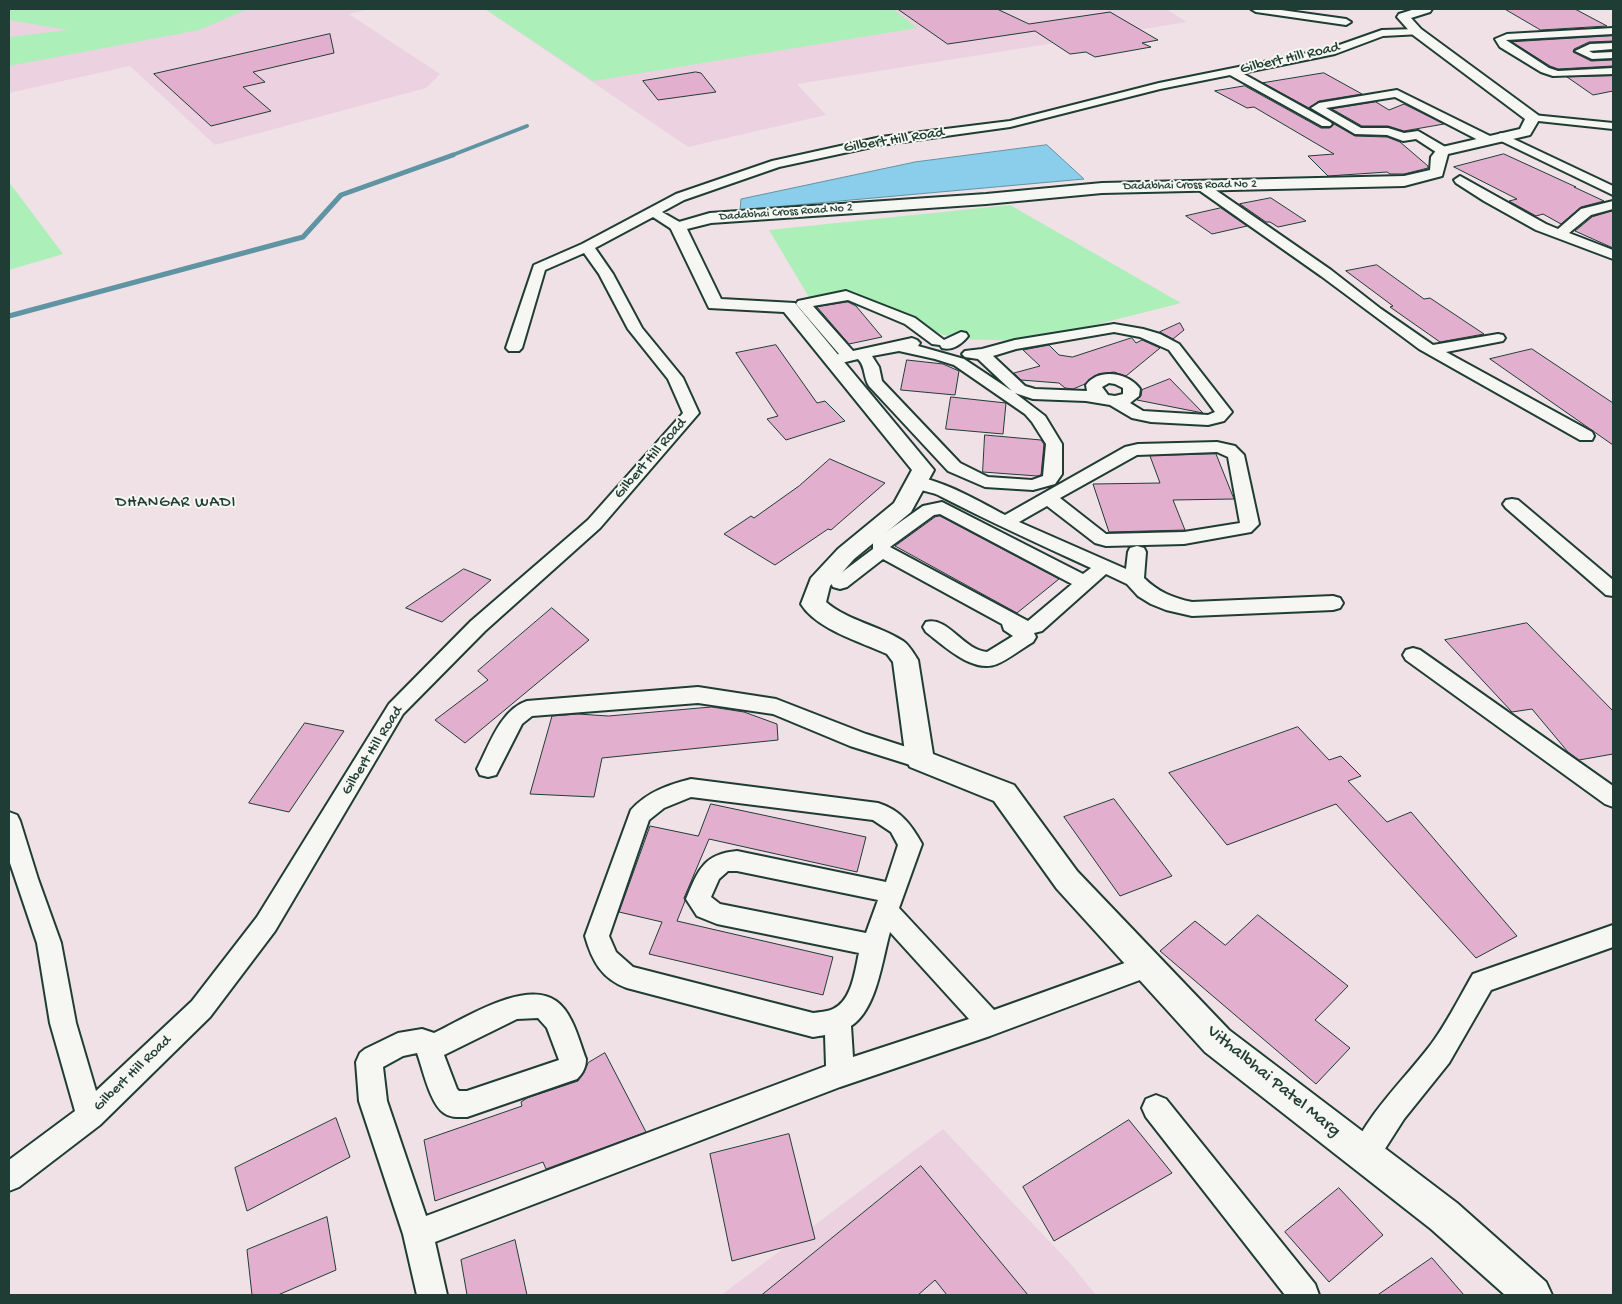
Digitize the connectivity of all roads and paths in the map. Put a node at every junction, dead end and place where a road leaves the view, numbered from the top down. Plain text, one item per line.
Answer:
1 (1256, 9) edge
2 (1426, 9) edge
3 (1346, 22) dead end
4 (1613, 31) edge
5 (1418, 32) junction
6 (1581, 33) junction
7 (1601, 46) junction
8 (1613, 46) edge
9 (1613, 55) edge
10 (1613, 71) edge
11 (1232, 72) junction
12 (1533, 118) junction
13 (1613, 126) edge
14 (1338, 131) dead end
15 (1418, 135) junction
16 (1495, 138) junction
17 (1446, 150) junction
18 (1460, 180) dead end
19 (1200, 185) junction
20 (1613, 191) edge
21 (1613, 205) edge
22 (652, 212) junction
23 (678, 227) junction
24 (1560, 234) junction
25 (587, 247) junction
26 (1613, 255) edge
27 (922, 328) junction
28 (961, 336) dead end
29 (1498, 338) dead end
30 (942, 343) junction
31 (899, 346) junction
32 (514, 348) dead end
33 (1432, 350) junction
34 (921, 351) junction
35 (857, 353) junction
36 (982, 354) junction
37 (1586, 436) dead end
38 (916, 482) junction
39 (1048, 498) junction
40 (1512, 504) dead end
41 (1005, 522) junction
42 (869, 549) junction
43 (1137, 552) dead end
44 (1104, 566) junction
45 (1134, 580) junction
46 (840, 583) dead end
47 (1085, 583) junction
48 (1613, 590) edge
49 (1333, 603) dead end
50 (933, 627) dead end
51 (1413, 655) dead end
52 (920, 760) junction
53 (488, 769) dead end
54 (1613, 798) edge
55 (9, 821) edge
56 (889, 902) junction
57 (1613, 936) edge
58 (874, 945) junction
59 (1146, 966) junction
60 (838, 1020) junction
61 (990, 1024) junction
62 (429, 1048) junction
63 (840, 1074) junction
64 (1156, 1108) dead end
65 (90, 1116) junction
66 (1364, 1156) junction
67 (9, 1177) edge
68 (418, 1234) junction
69 (432, 1295) edge
70 (1304, 1295) edge
71 (1533, 1295) edge

1 - 3 street
2 - 5 street
4 - 6 street
5 - 11 street, Gilbert Hill Road
5 - 12 street
6 - 7 street
6 - 10 street
7 - 8 street
7 - 9 street
11 - 14 street
11 - 22 street, Gilbert Hill Road
12 - 13 street
12 - 16 street
15 - 16 street
15 - 17 street
15 - 17 street
16 - 17 street
16 - 20 street
17 - 19 street, Dadabhai Cross Road No 2
18 - 24 street
19 - 23 street, Dadabhai Cross Road No 2
19 - 33 street
21 - 24 street
22 - 23 street
22 - 25 street, Gilbert Hill Road
23 - 35 street
24 - 26 street
25 - 32 street
25 - 65 street, Gilbert Hill Road
27 - 30 street
27 - 35 street
27 - 35 street
28 - 30 street
29 - 33 street
30 - 31 street
30 - 36 street
31 - 34 street
31 - 35 street
33 - 37 street
34 - 35 street
34 - 35 street
35 - 38 street
36 - 36 street
38 - 41 street
38 - 42 street
39 - 39 street
39 - 41 street
40 - 48 street
41 - 44 street
42 - 46 street
42 - 50 street
42 - 52 street
43 - 45 street
44 - 45 street
44 - 47 street
45 - 49 street
47 - 47 street
51 - 54 street
52 - 53 street
52 - 59 street, Vithalbhai Patel Marg
55 - 65 street
56 - 58 street
56 - 58 street
56 - 60 street
56 - 61 street
57 - 66 street
58 - 60 street
59 - 61 street
59 - 66 street, Vithalbhai Patel Marg
60 - 63 street
61 - 63 street
62 - 62 street
62 - 68 street
63 - 68 street
64 - 70 street
65 - 67 street, Gilbert Hill Road
66 - 71 street, Vithalbhai Patel Marg
68 - 69 street

